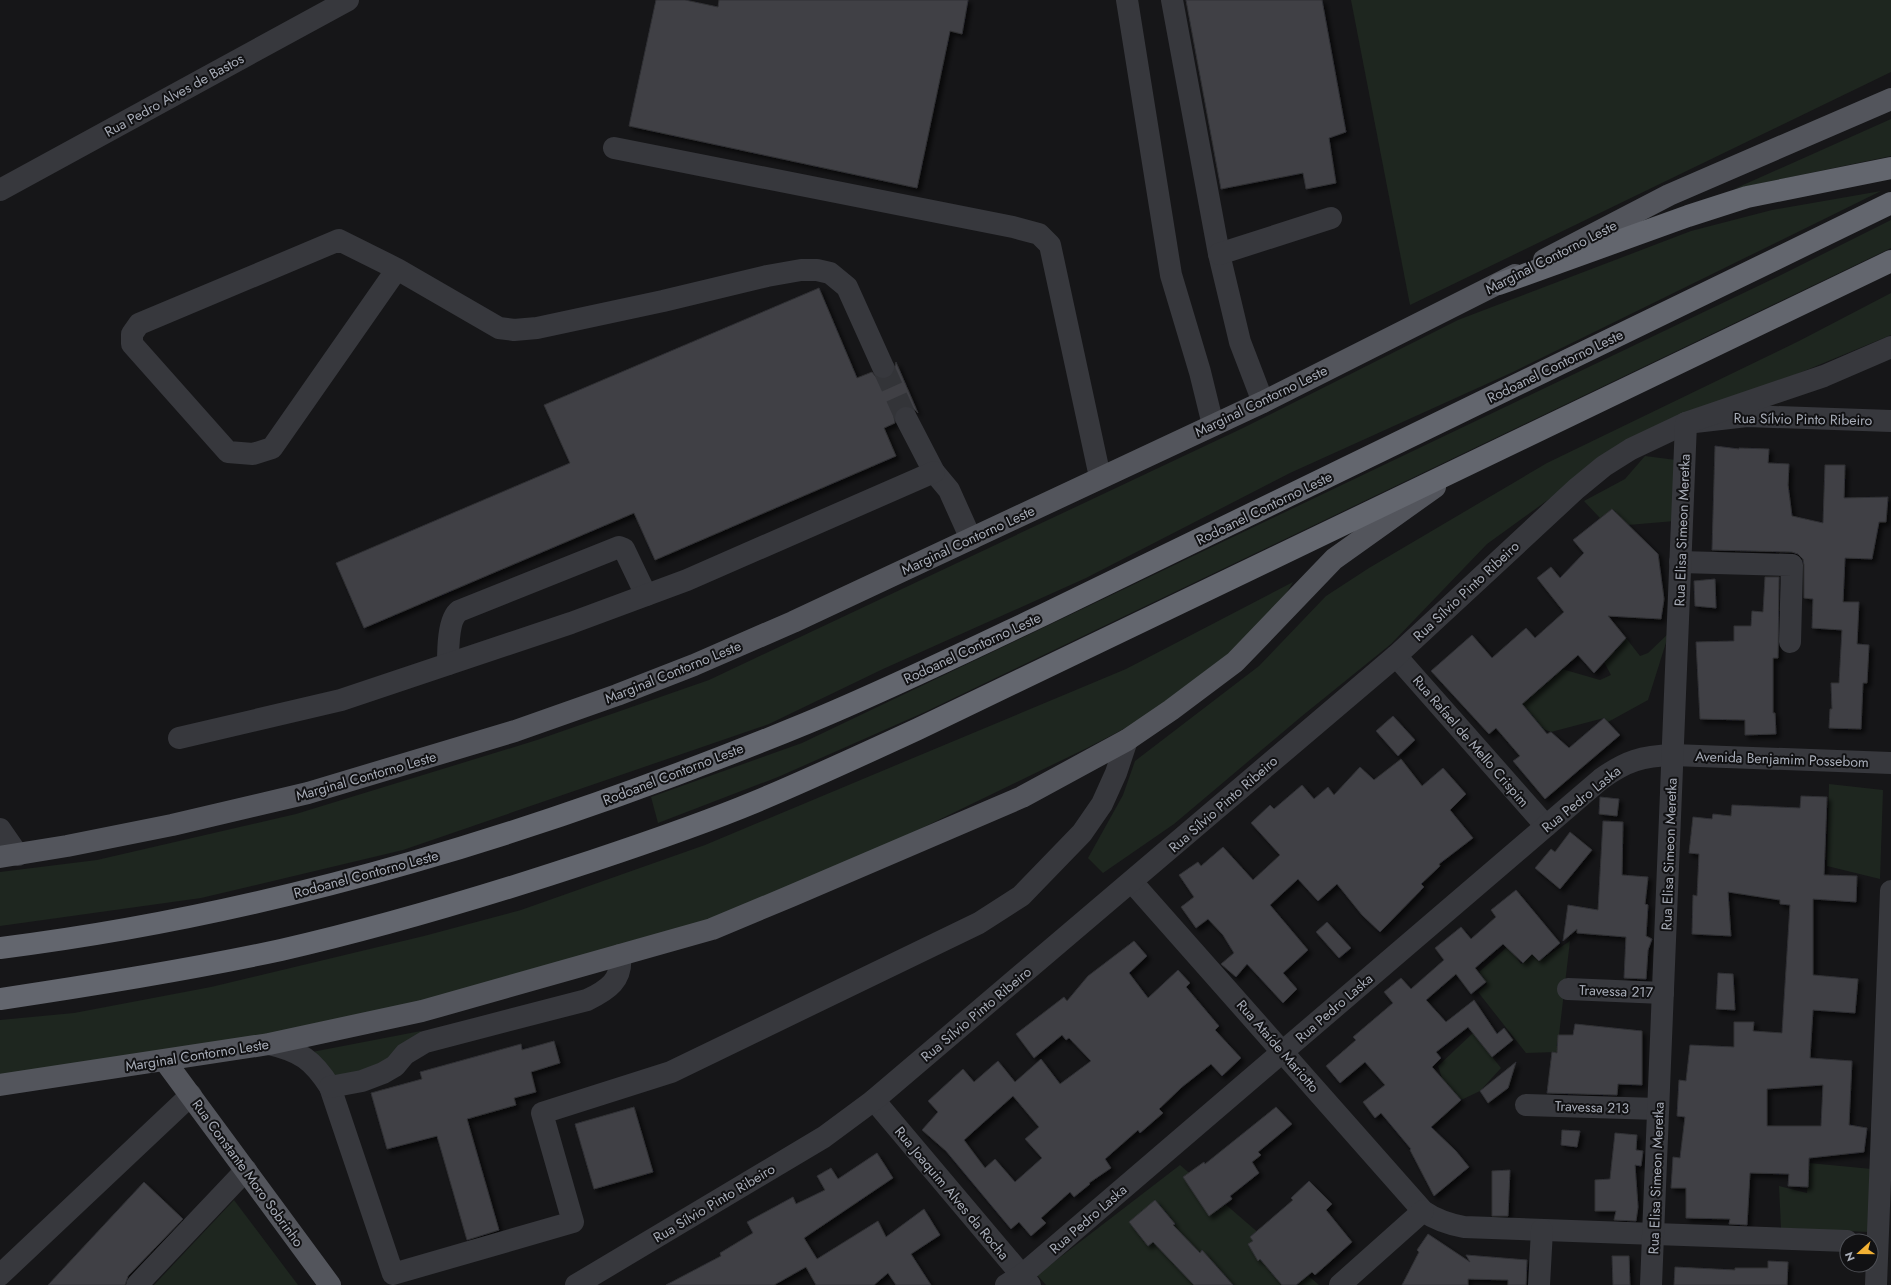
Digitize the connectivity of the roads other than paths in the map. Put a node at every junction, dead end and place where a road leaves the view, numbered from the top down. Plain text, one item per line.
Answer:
1 (348, 0) edge
2 (1127, 0) edge
3 (1172, 0) edge
4 (1891, 99) edge
5 (614, 148) dead end
6 (1891, 168) edge
7 (0, 190) edge
8 (1891, 203) edge
9 (1330, 218) dead end
10 (1219, 254) junction
11 (1891, 261) edge
12 (397, 269) junction
13 (1499, 284) junction
14 (1891, 347) edge
15 (883, 367) tunnel mouth
16 (1263, 402) junction
17 (906, 418) tunnel mouth
18 (1891, 421) edge
19 (1686, 423) junction
20 (1213, 425) junction
21 (1465, 466) junction
22 (934, 472) junction
23 (1100, 477) junction
24 (971, 538) junction
25 (1680, 562) junction
26 (646, 595) junction
27 (1790, 642) dead end
28 (1396, 656) junction
29 (448, 664) junction
30 (179, 738) dead end
31 (1127, 740) junction
32 (1673, 755) junction
33 (1891, 763) edge
34 (1546, 826) junction
35 (0, 829) edge
36 (9, 856) edge
37 (1132, 882) junction
38 (1891, 891) edge
39 (0, 948) edge
40 (620, 955) junction
41 (1568, 989) dead end
42 (1663, 992) junction
43 (0, 999) edge
44 (269, 1044) junction
45 (1283, 1052) junction
46 (165, 1061) junction
47 (0, 1085) edge
48 (330, 1087) junction
49 (191, 1095) junction
50 (874, 1100) junction
51 (1526, 1105) dead end
52 (1658, 1109) junction
53 (246, 1170) junction
54 (1423, 1211) junction
55 (1542, 1230) junction
56 (1653, 1234) junction
57 (1839, 1241) edge
58 (1880, 1243) edge
59 (0, 1275) edge
60 (587, 1282) edge
61 (1020, 1282) edge
62 (137, 1285) edge
63 (330, 1285) edge
64 (1340, 1285) edge
65 (1539, 1285) edge
66 (1651, 1285) edge
67 (1876, 1285) edge

1 - 7 street, Rua Pedro Alves de Bastos
2 - 20 street
3 - 10 street
4 - 13 main road, Marginal Contorno Leste
5 - 23 street
6 - 13 highway
8 - 39 highway, Rodoanel Contorno Leste
9 - 10 street
10 - 16 street
11 - 21 highway
12 - 12 street
12 - 15 street
13 - 16 main road, Marginal Contorno Leste
14 - 19 street
16 - 20 main road, Marginal Contorno Leste
17 - 22 street
18 - 19 street, Rua Sílvio Pinto Ribeiro
19 - 25 street, Rua Elisa Simeon Meretka
19 - 28 street, Rua Sílvio Pinto Ribeiro
20 - 23 main road, Marginal Contorno Leste
21 - 31 main road, Marginal Contorno Leste
21 - 43 highway
22 - 24 street
22 - 26 street
23 - 24 main road, Marginal Contorno Leste
24 - 36 main road, Marginal Contorno Leste
25 - 27 street
25 - 32 street, Rua Elisa Simeon Meretka
26 - 29 street
26 - 29 street
28 - 34 street, Rua Rafael de Mello Crispim
28 - 37 street, Rua Sílvio Pinto Ribeiro
29 - 30 street
31 - 40 main road, Marginal Contorno Leste
31 - 48 street
32 - 33 street, Avenida Benjamim Possebom
32 - 34 street, Rua Pedro Laska
32 - 42 street, Rua Elisa Simeon Meretka
34 - 45 street, Rua Pedro Laska
35 - 36 street
37 - 45 street, Rua Ataíde Mariotto
37 - 50 street, Rua Sílvio Pinto Ribeiro
38 - 58 street
40 - 44 main road, Marginal Contorno Leste
40 - 48 street
41 - 42 street, Travessa 217
42 - 52 street, Rua Elisa Simeon Meretka
44 - 46 main road, Marginal Contorno Leste
44 - 48 street
45 - 54 street, Rua Ataíde Mariotto
45 - 61 street, Rua Pedro Laska
46 - 47 main road, Marginal Contorno Leste
46 - 49 main road, Rua Constante Moro Sobrinho
49 - 53 main road, Rua Constante Moro Sobrinho
49 - 59 street
50 - 60 street, Rua Sílvio Pinto Ribeiro
50 - 61 street, Rua Joaquim Alves da Rocha
51 - 52 street, Travessa 213
52 - 56 street, Rua Elisa Simeon Meretka
53 - 62 street
53 - 63 main road, Rua Constante Moro Sobrinho
54 - 55 street, Rua Ataíde Mariotto
54 - 64 street
55 - 56 street, Rua Ataíde Mariotto
55 - 65 street
56 - 57 street, Rua Ataíde Mariotto
56 - 66 street, Rua Elisa Simeon Meretka
58 - 67 street

